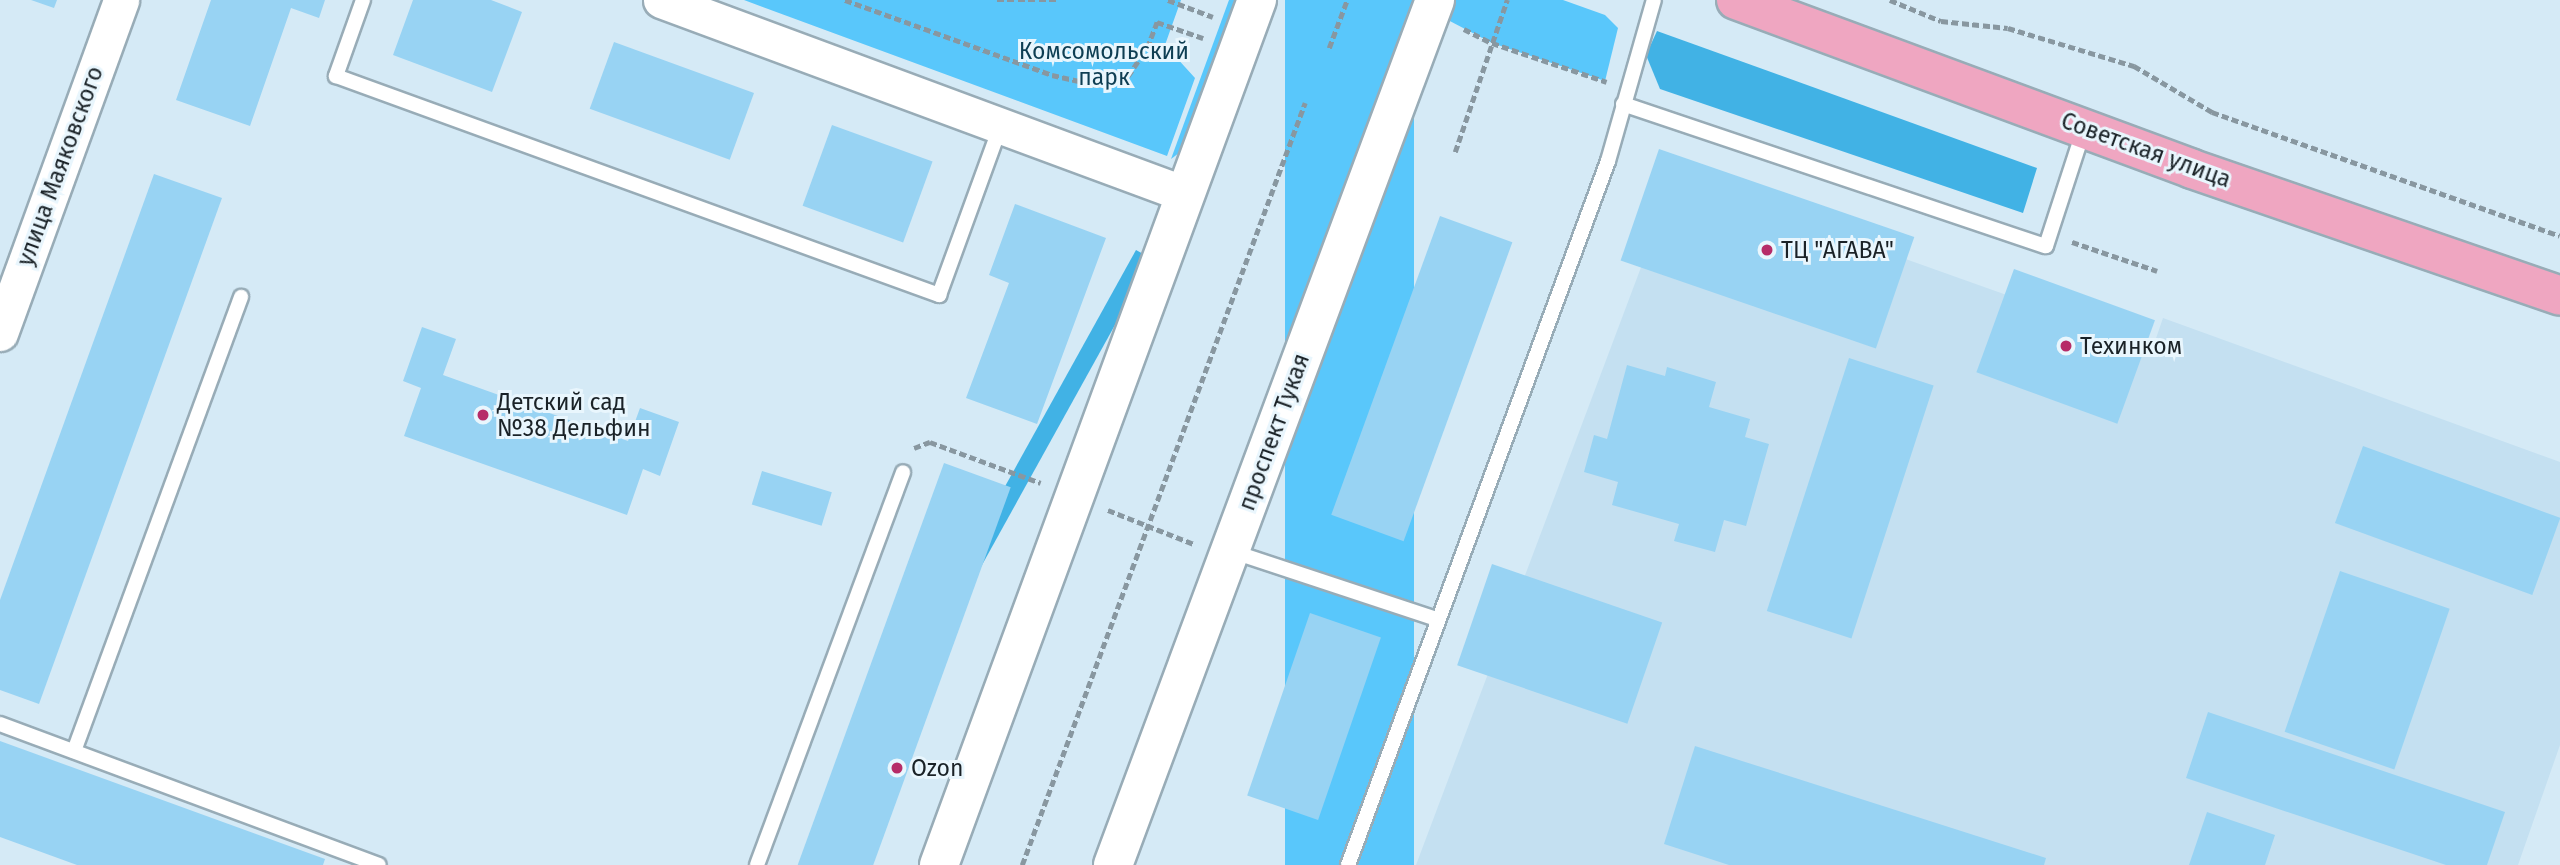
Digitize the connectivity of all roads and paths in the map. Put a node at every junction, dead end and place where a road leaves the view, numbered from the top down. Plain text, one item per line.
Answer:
1 (121, 0) edge
2 (363, 0) edge
3 (661, 0) edge
4 (845, 0) edge
5 (997, 0) edge
6 (1058, 0) edge
7 (1168, 0) edge
8 (1257, 0) edge
9 (1347, 0) edge
10 (1435, 0) edge
11 (1507, 0) edge
12 (1654, 0) edge
13 (1736, 0) edge
14 (1890, 0) edge
15 (1222, 21) dead end
16 (1214, 42) dead end
17 (1329, 48) dead end
18 (1305, 103) dead end
19 (1623, 104) junction
20 (1001, 125) junction
21 (2084, 128) junction
22 (1455, 152) dead end
23 (1185, 194) junction
24 (2560, 236) edge
25 (2559, 296) edge
26 (242, 297) dead end
27 (0, 333) edge
28 (903, 472) joint
29 (1048, 486) dead end
30 (1097, 506) dead end
31 (1149, 527) junction
32 (1214, 548) junction
33 (1437, 619) junction
34 (0, 724) edge
35 (74, 751) junction
36 (379, 865) edge
37 (757, 865) edge
38 (939, 865) edge
39 (1022, 865) edge
40 (1114, 865) edge
41 (1348, 865) edge

1 - 27 street, улица Маяковского
2 - 20 lane
3 - 20 street
4 - 16 path
5 - 6 path
7 - 15 path
8 - 23 main road
9 - 17 path
10 - 32 main road, проспект Тукая
11 - 22 path
12 - 19 lane
13 - 21 main road, Советская улица
14 - 24 path
18 - 31 path
19 - 21 lane
19 - 33 lane
20 - 23 street
21 - 25 main road, Советская улица
23 - 38 main road
26 - 35 lane
28 - 29 path
28 - 37 lane
30 - 31 path
31 - 32 path
31 - 39 path
32 - 33 lane
32 - 40 main road, проспект Тукая
33 - 41 lane
34 - 35 lane
35 - 36 lane

